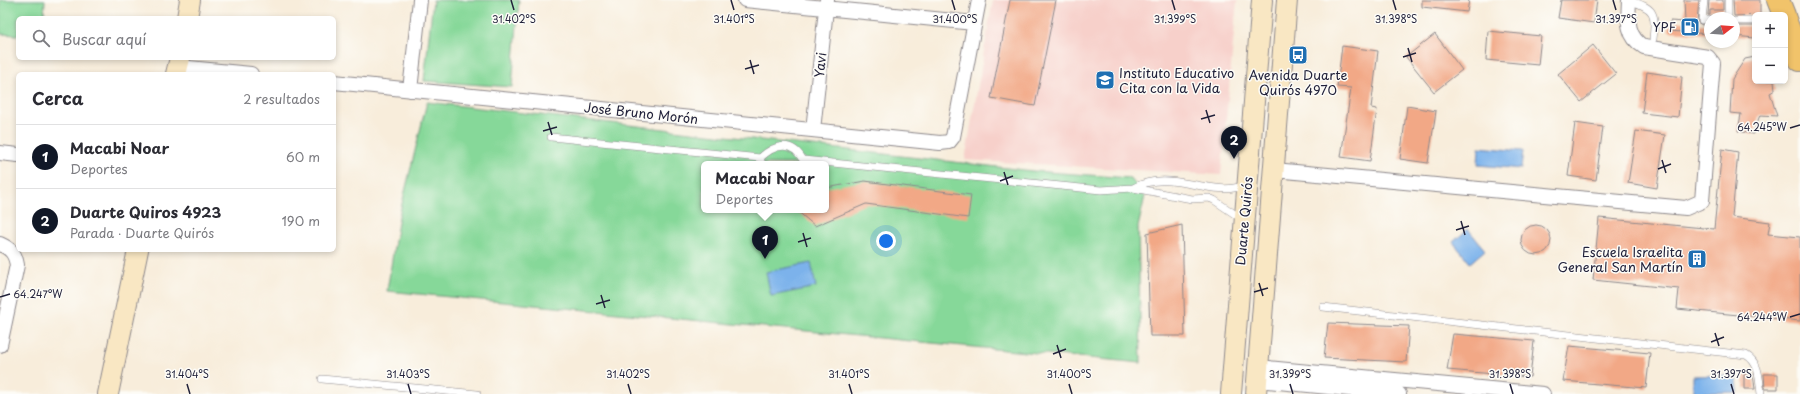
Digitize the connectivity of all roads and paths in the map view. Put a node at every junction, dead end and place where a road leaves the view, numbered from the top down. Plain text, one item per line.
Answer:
1 (190, 0) edge
2 (420, 0) edge
3 (744, 0) edge
4 (979, 0) edge
5 (1262, 0) edge
6 (1287, 0) edge
7 (1629, 0) edge
8 (1704, 0) edge
9 (1728, 0) edge
10 (1778, 0) edge
11 (827, 4) edge
12 (1728, 12) edge
13 (1782, 12) edge
14 (187, 16) edge
15 (1704, 20) edge
16 (1740, 21) edge
17 (1752, 21) edge
18 (974, 23) junction
19 (1788, 28) edge
20 (1654, 38) dead end
21 (1800, 60) edge
22 (178, 66) edge
23 (233, 72) edge
24 (336, 82) edge
25 (410, 90) junction
26 (813, 130) junction
27 (550, 137) dead end
28 (0, 153) edge
29 (16, 155) edge
30 (761, 161) edge
31 (802, 161) edge
32 (829, 165) edge
33 (1274, 170) junction
34 (1247, 184) junction
35 (1133, 188) junction
36 (1244, 221) junction
37 (4, 246) edge
38 (138, 252) edge
39 (1323, 307) dead end
40 (0, 341) edge
41 (322, 379) dead end
42 (1257, 380) edge
43 (108, 394) edge
44 (477, 394) edge
45 (1231, 394) edge
46 (1399, 394) edge
47 (1543, 394) edge
48 (1761, 394) edge

1 - 14 main road
2 - 25 street
3 - 11 street
4 - 18 street
5 - 34 main road, Duarte Quirós
6 - 33 main road, Duarte Quirós
7 - 20 lane
7 - 33 street
8 - 15 lane
9 - 12 lane
10 - 13 main road
11 - 18 street
11 - 26 street, Yavi
16 - 17 lane
18 - 26 street, José Bruno Morón
19 - 21 main road
22 - 23 street
24 - 25 street, José Bruno Morón
25 - 26 street, José Bruno Morón
27 - 30 lane
28 - 29 street
30 - 31 lane
32 - 35 lane
33 - 42 main road, Duarte Quirós
34 - 35 lane
34 - 36 main road, Duarte Quirós
35 - 36 lane
36 - 45 main road, Duarte Quirós
37 - 40 street
38 - 43 main road
39 - 48 lane
41 - 44 lane
42 - 46 street
42 - 47 street

